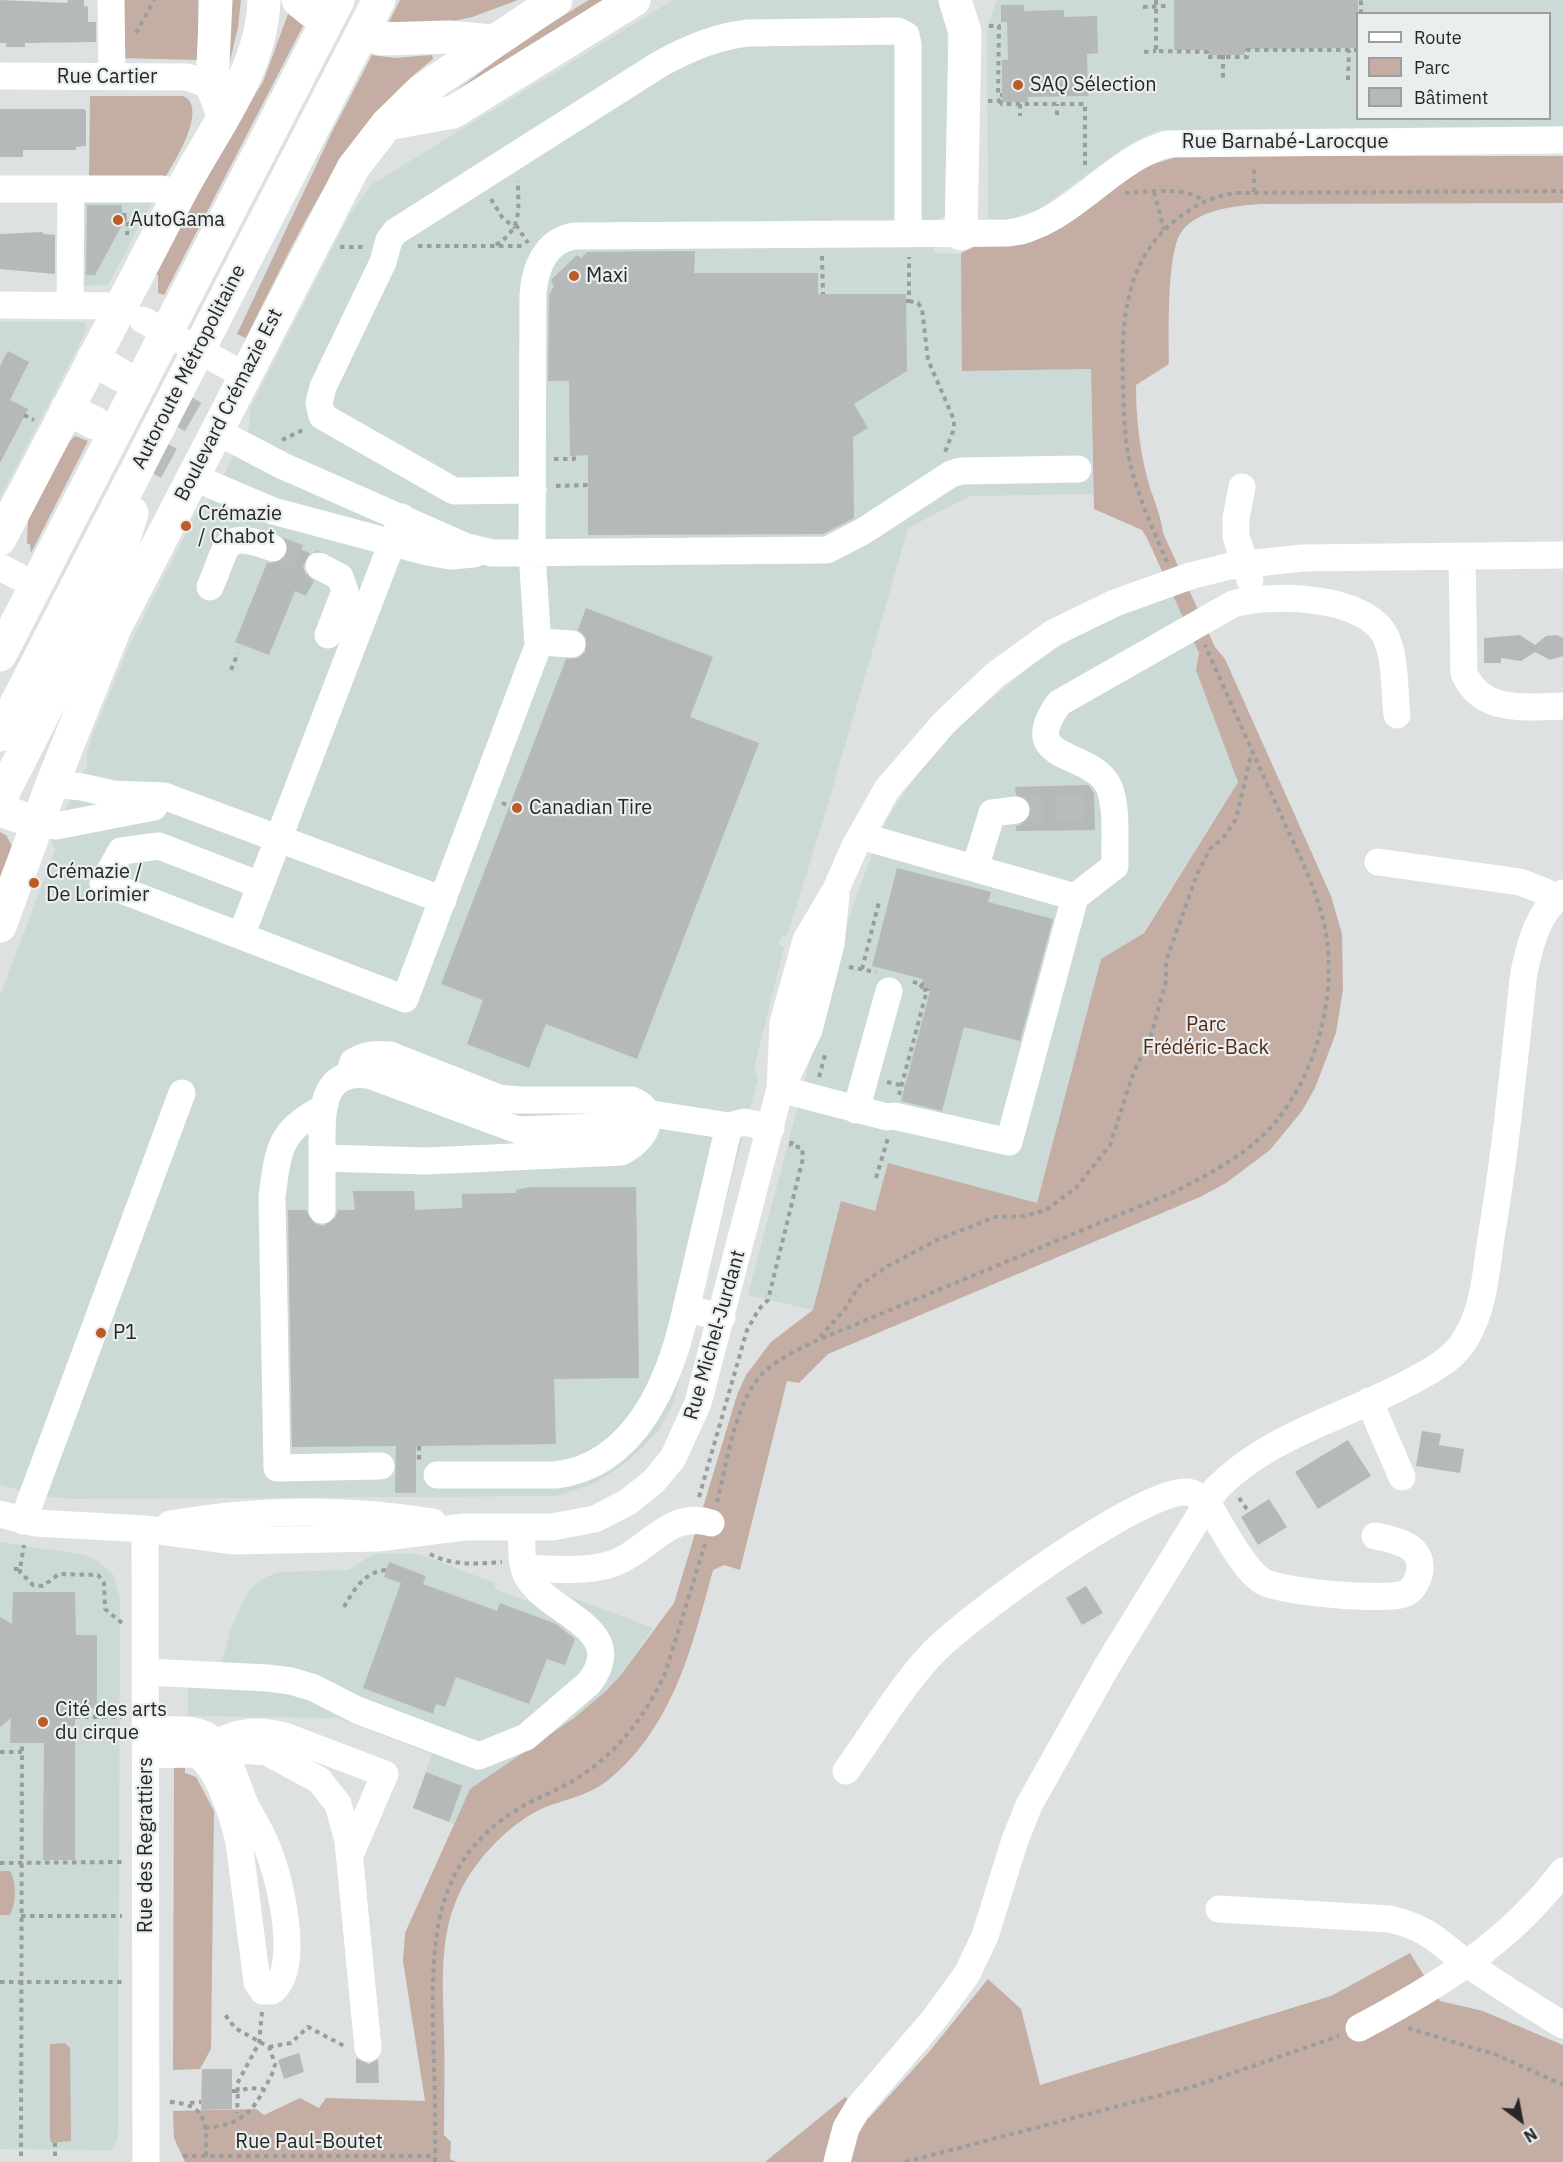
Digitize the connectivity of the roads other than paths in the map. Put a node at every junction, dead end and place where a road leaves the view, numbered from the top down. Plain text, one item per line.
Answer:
1 (111, 0) edge
2 (216, 0) edge
3 (264, 0) edge
4 (379, 0) edge
5 (556, 0) edge
6 (634, 0) edge
7 (956, 0) edge
8 (316, 4) edge
9 (977, 19) edge
10 (380, 39) dead end
11 (492, 40) junction
12 (0, 76) edge
13 (112, 77) junction
14 (218, 100) junction
15 (387, 124) junction
16 (1563, 140) edge
17 (0, 189) edge
18 (71, 189) junction
19 (180, 193) junction
20 (961, 234) junction
21 (908, 242) junction
22 (0, 305) edge
23 (70, 305) junction
24 (132, 313) junction
25 (93, 359) junction
26 (244, 375) junction
27 (122, 376) tunnel mouth
28 (67, 409) junction
29 (97, 424) tunnel mouth
30 (212, 428) junction
31 (157, 430) junction
32 (1078, 469) dead end
33 (188, 474) junction
34 (1242, 487) dead end
35 (541, 489) junction
36 (402, 517) junction
37 (0, 539) edge
38 (392, 543) junction
39 (273, 549) tunnel mouth
40 (487, 552) junction
41 (532, 553) junction
42 (1563, 555) edge
43 (1462, 556) junction
44 (1247, 564) junction
45 (319, 566) tunnel mouth
46 (210, 587) dead end
47 (1253, 598) junction
48 (328, 635) dead end
49 (538, 642) junction
50 (572, 644) dead end
51 (0, 655) edge
52 (1563, 706) edge
53 (1396, 715) dead end
54 (0, 735) edge
55 (20, 794) edge
56 (194, 807) junction
57 (1016, 810) tunnel mouth
58 (37, 823) junction
59 (861, 836) junction
60 (278, 838) junction
61 (1378, 862) dead end
62 (975, 868) junction
63 (260, 885) junction
64 (1560, 896) edge
65 (1075, 897) junction
66 (443, 900) junction
67 (0, 926) edge
68 (241, 936) junction
69 (890, 992) dead end
70 (780, 1089) junction
71 (182, 1093) dead end
72 (322, 1109) junction
73 (856, 1110) junction
74 (646, 1113) junction
75 (729, 1126) junction
76 (782, 1131) junction
77 (322, 1158) junction
78 (322, 1210) dead end
79 (686, 1309) junction
80 (722, 1317) junction
81 (1370, 1401) junction
82 (381, 1466) dead end
83 (437, 1475) dead end
84 (1401, 1477) dead end
85 (1207, 1503) junction
86 (702, 1521) road end
87 (16, 1527) edge
88 (522, 1527) junction
89 (145, 1528) junction
90 (1375, 1536) dead end
91 (525, 1568) junction
92 (147, 1672) junction
93 (147, 1743) junction
94 (216, 1754) junction
95 (846, 1771) dead end
96 (350, 1855) junction
97 (1563, 1871) edge
98 (1219, 1909) dead end
99 (1467, 1964) junction
100 (263, 1991) road end
101 (1563, 2025) edge
102 (1359, 2028) road end
103 (355, 2047) road end
104 (146, 2162) edge
105 (837, 2162) edge

1 - 13 street
2 - 14 main road
3 - 14 main road
4 - 31 main road, Autoroute Métropolitaine
5 - 11 main road, Boulevard Crémazie Est
6 - 15 main road
7 - 9 main road
8 - 51 main road, Autoroute Métropolitaine
9 - 20 main road
10 - 11 main road
11 - 15 main road, Boulevard Crémazie Est
12 - 13 street, Rue Cartier
13 - 14 street, Rue Cartier
14 - 19 main road
15 - 26 main road, Boulevard Crémazie Est
16 - 20 street, Rue Barnabé-Larocque
17 - 18 street
18 - 19 street
18 - 23 street
19 - 24 main road
20 - 21 street, Rue Barnabé-Larocque
21 - 35 street, Rue Barnabé-Larocque
21 - 35 street
22 - 23 street
23 - 24 street
24 - 25 main road
24 - 26 street
25 - 27 main road
25 - 28 main road
26 - 30 main road, Boulevard Crémazie Est
28 - 29 main road
28 - 37 main road
30 - 33 main road, Boulevard Crémazie Est
30 - 36 street
31 - 54 main road, Autoroute Métropolitaine
31 - 55 main road
32 - 41 street
33 - 38 street
33 - 55 main road, Boulevard Crémazie Est
34 - 44 street
35 - 41 street, Rue Barnabé-Larocque
36 - 38 street
36 - 40 street
38 - 40 street
38 - 60 street
39 - 46 street
40 - 41 street
41 - 49 street, Rue Barnabé-Larocque
42 - 43 street
43 - 44 street
43 - 52 street
44 - 47 street
44 - 59 street
45 - 48 street
47 - 53 street
47 - 65 street
49 - 50 street
49 - 66 street, Rue Barnabé-Larocque
55 - 56 street
55 - 58 main road, Boulevard Crémazie Est
56 - 58 street
56 - 60 street
57 - 62 street
58 - 67 main road, Boulevard Crémazie Est
59 - 62 street
59 - 70 street, Rue Michel-Jurdant
60 - 63 street
60 - 66 street
61 - 64 street
62 - 65 street
63 - 68 street
63 - 68 street
64 - 81 street
65 - 73 street
66 - 68 street, Rue Barnabé-Larocque
69 - 73 street
70 - 73 street
70 - 76 street, Rue Michel-Jurdant
71 - 87 street
72 - 74 street
72 - 77 street
72 - 82 street
74 - 75 street
74 - 77 street
75 - 76 street
75 - 79 street
76 - 80 street, Rue Michel-Jurdant
77 - 78 street
79 - 80 street
79 - 83 street
80 - 88 street, Rue Michel-Jurdant
81 - 84 street
81 - 85 street
85 - 90 street
85 - 95 street
85 - 105 street
86 - 91 street
87 - 89 street, Rue Michel-Jurdant
88 - 89 street, Rue Michel-Jurdant
88 - 91 street
89 - 92 street, Rue des Regrattiers
91 - 92 street
92 - 93 street, Rue des Regrattiers
93 - 94 street
93 - 104 street, Rue des Regrattiers
94 - 96 street
94 - 96 street
94 - 100 street
96 - 103 street
97 - 99 street
98 - 99 street
99 - 101 street
99 - 102 street

